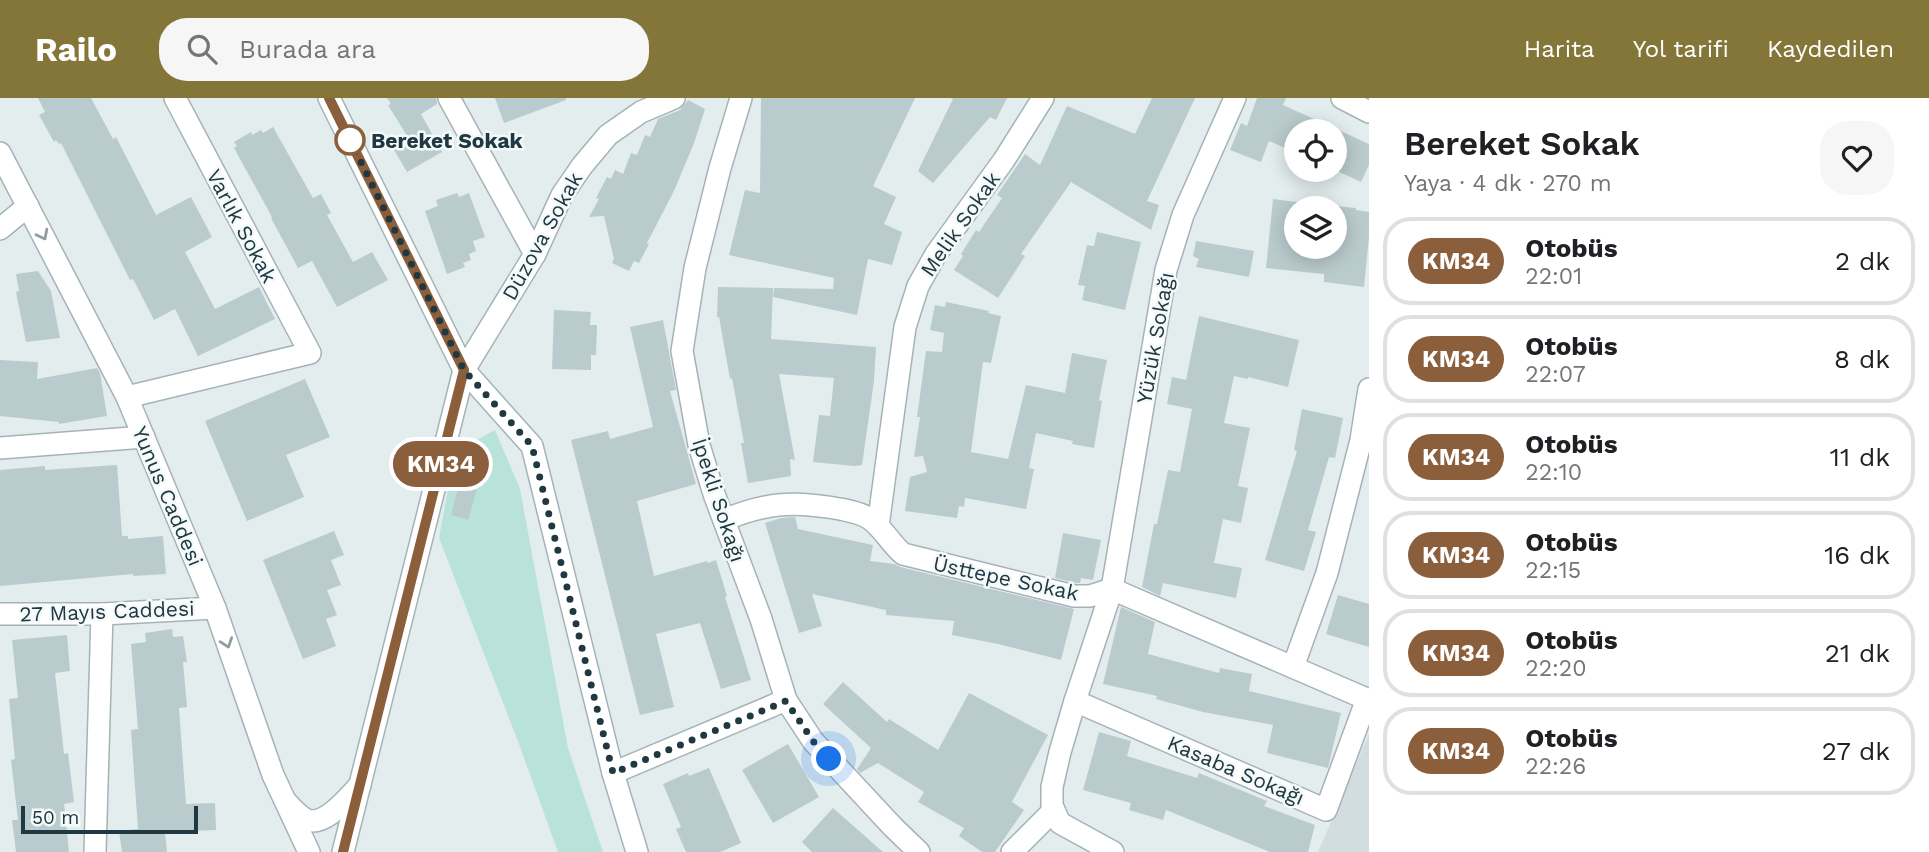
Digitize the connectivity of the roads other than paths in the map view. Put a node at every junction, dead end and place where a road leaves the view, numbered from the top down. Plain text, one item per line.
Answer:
1 (175, 98) edge
2 (329, 98) edge
3 (449, 98) edge
4 (741, 98) edge
5 (1044, 98) edge
6 (1235, 98) edge
7 (1342, 98) edge
8 (662, 100) edge
9 (1369, 112) edge
10 (0, 153) edge
11 (28, 206) junction
12 (0, 229) edge
13 (535, 254) junction
14 (464, 370) junction
15 (1369, 389) edge
16 (127, 397) junction
17 (144, 437) junction
18 (0, 447) edge
19 (724, 520) junction
20 (878, 526) junction
21 (1112, 589) junction
22 (215, 608) junction
23 (0, 614) edge
24 (102, 614) junction
25 (1293, 667) junction
26 (1368, 699) edge
27 (786, 701) junction
28 (1075, 701) junction
29 (613, 773) junction
30 (360, 785) junction
31 (286, 802) junction
32 (1054, 810) junction
33 (95, 852) edge
34 (309, 852) edge
35 (343, 852) edge
36 (637, 852) edge
37 (919, 852) edge
38 (1012, 852) edge
39 (1113, 852) edge

1 - 16 street, Varlık Sokak
2 - 14 street
3 - 13 street
4 - 19 street, İpekli Sokağı
5 - 20 street, Melik Sokak
6 - 21 street, Yüzük Sokağı
7 - 9 street
8 - 13 street, Düzova Sokak
10 - 11 street, Yunus Caddesi
11 - 12 street
11 -> 16 street, Yunus Caddesi
13 - 14 street, Düzova Sokak
14 - 29 street
14 - 30 street, Düzova Sokak
15 - 25 street
16 - 17 street, Yunus Caddesi
17 - 18 street
17 - 22 street, Yunus Caddesi
19 - 20 street, Üsttepe Sokak
19 - 27 street, İpekli Sokağı
20 - 21 street, Üsttepe Sokak
21 - 25 street, Üsttepe Sokak
21 - 28 street, Yüzük Sokağı
22 - 24 street, 27 Mayıs Caddesi
22 -> 31 street, Yunus Caddesi
23 - 24 street, 27 Mayıs Caddesi
24 - 33 street
25 - 26 street, Üsttepe Sokak
26 - 28 street, Kasaba Sokağı
27 - 29 street
27 - 37 street, İpekli Sokağı
28 - 32 street, Yüzük Sokağı
29 - 36 street
30 - 31 street
30 - 35 street, Düzova Sokak
31 - 34 street, Yunus Caddesi
32 - 38 street
32 - 39 street

